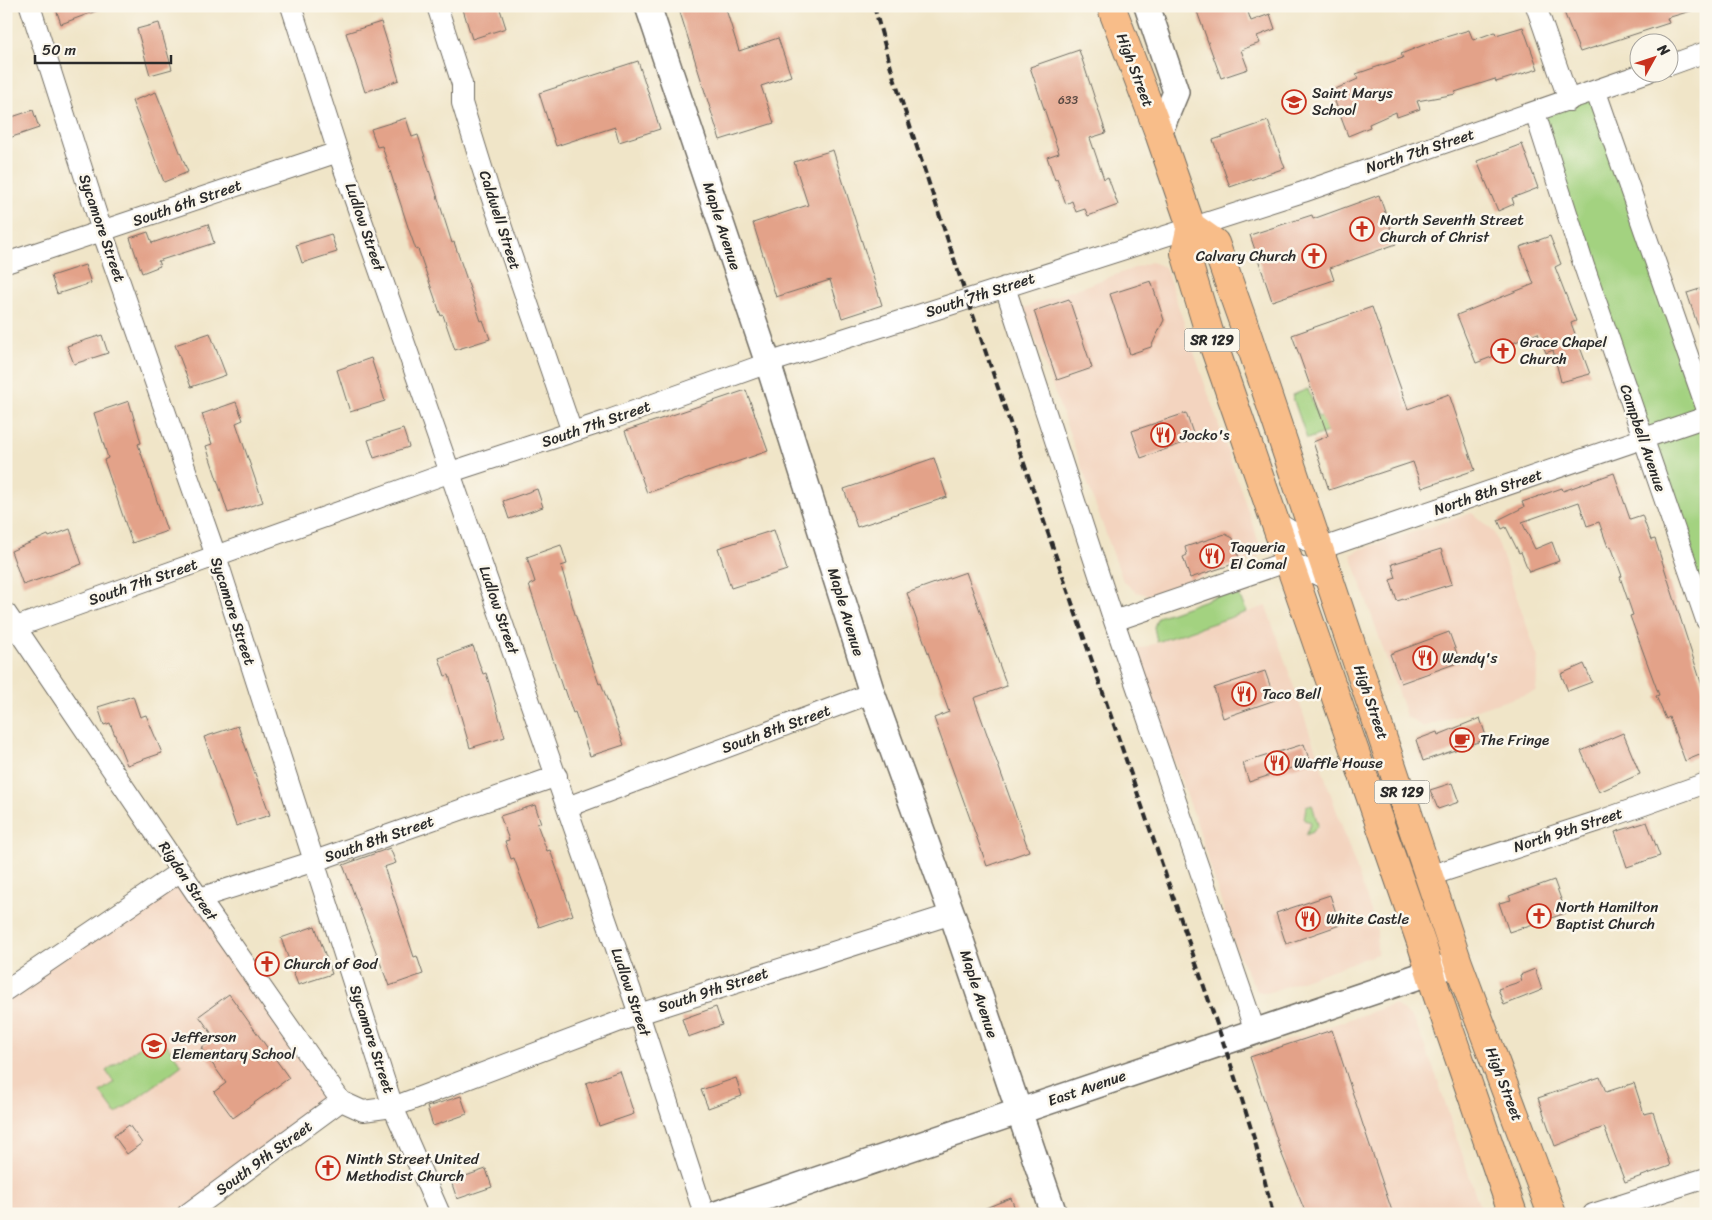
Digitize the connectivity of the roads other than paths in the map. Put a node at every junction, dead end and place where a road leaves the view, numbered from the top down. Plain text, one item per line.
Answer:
1 (30, 6) edge
2 (291, 6) edge
3 (437, 6) edge
4 (648, 6) edge
5 (1111, 6) edge
6 (1147, 6) edge
7 (1536, 6) edge
8 (1706, 52) edge
9 (1680, 61) edge
10 (1630, 79) edge
11 (1596, 92) junction
12 (1569, 102) junction
13 (1536, 113) junction
14 (1160, 133) junction
15 (338, 152) junction
16 (1191, 226) junction
17 (102, 232) junction
18 (6, 263) edge
19 (1005, 287) junction
20 (768, 363) junction
21 (1706, 407) edge
22 (1706, 417) edge
23 (572, 432) junction
24 (1643, 437) junction
25 (451, 472) junction
26 (1275, 521) junction
27 (1320, 549) junction
28 (216, 556) junction
29 (1289, 561) junction
30 (1330, 581) junction
31 (1706, 620) edge
32 (1114, 621) junction
33 (10, 624) edge
34 (872, 693) junction
35 (557, 776) junction
36 (1706, 783) edge
37 (567, 807) junction
38 (315, 861) junction
39 (181, 871) junction
40 (1429, 876) junction
41 (199, 898) junction
42 (952, 914) junction
43 (1458, 963) junction
44 (1430, 972) junction
45 (6, 990) edge
46 (639, 1014) junction
47 (1255, 1032) junction
48 (341, 1101) junction
49 (394, 1107) junction
50 (1018, 1111) junction
51 (1706, 1178) edge
52 (187, 1214) edge
53 (440, 1214) edge
54 (704, 1214) edge
55 (716, 1214) edge
56 (1054, 1214) edge
57 (1512, 1214) edge
58 (1552, 1214) edge
59 (1592, 1214) edge

1 - 17 street, Sycamore Street
2 - 15 street, Ludlow Street
3 - 23 street, Caldwell Street
4 - 20 street, Maple Avenue
5 - 14 highway, High Street
6 - 14 street, High Street
7 - 12 street
8 - 9 street
10 - 11 street, North 7th Street
11 - 12 street, North 7th Street
11 - 21 street
12 - 13 street, North 7th Street
13 - 16 street, North 7th Street
13 - 24 street, Campbell Avenue
14 - 16 highway, High Street
15 - 17 street, South 6th Street
15 - 25 street, Ludlow Street
16 - 19 street, South 7th Street
16 - 26 highway, High Street / SR 129
16 - 27 highway, High Street / SR 129
17 - 18 street, South 6th Street
17 - 28 street, Sycamore Street
19 - 20 street, South 7th Street
19 - 32 street
20 - 23 street, South 7th Street
20 - 34 street, Maple Avenue
22 - 24 street, North 8th Street
23 - 25 street, South 7th Street
24 - 27 street, North 8th Street
24 - 31 street, Campbell Avenue
25 - 28 street, South 7th Street
25 - 35 street, Ludlow Street
26 - 27 street
26 - 29 highway, High Street / SR 129
27 - 30 highway, High Street / SR 129
28 - 33 street, South 7th Street
28 - 38 street, Sycamore Street
29 - 30 street
29 - 32 street
29 - 44 highway, High Street / SR 129
30 - 40 highway, High Street / SR 129
32 - 47 street
33 - 39 street, Rigdon Street
34 - 37 street, South 8th Street
34 - 42 street, Maple Avenue
35 - 37 street, Ludlow Street
35 - 38 street, South 8th Street
36 - 40 street, North 9th Street
37 - 46 street, Ludlow Street
38 - 41 street, South 8th Street
38 - 49 street, Sycamore Street
39 - 41 street, Rigdon Street
39 - 45 street
40 - 43 highway, High Street / SR 129
41 - 48 street, Rigdon Street
42 - 46 street, South 9th Street
42 - 50 street, Maple Avenue
43 - 44 street, East Avenue
43 - 58 highway, High Street / SR 129
44 - 47 street, East Avenue
44 - 57 highway, High Street / SR 129
46 - 49 street, South 9th Street
46 - 54 street, Ludlow Street
47 - 50 street, East Avenue
48 - 49 street
48 - 52 street, South 9th Street
49 - 53 street, Sycamore Street
50 - 55 street, East Avenue
50 - 56 street, Maple Avenue
51 - 59 street

